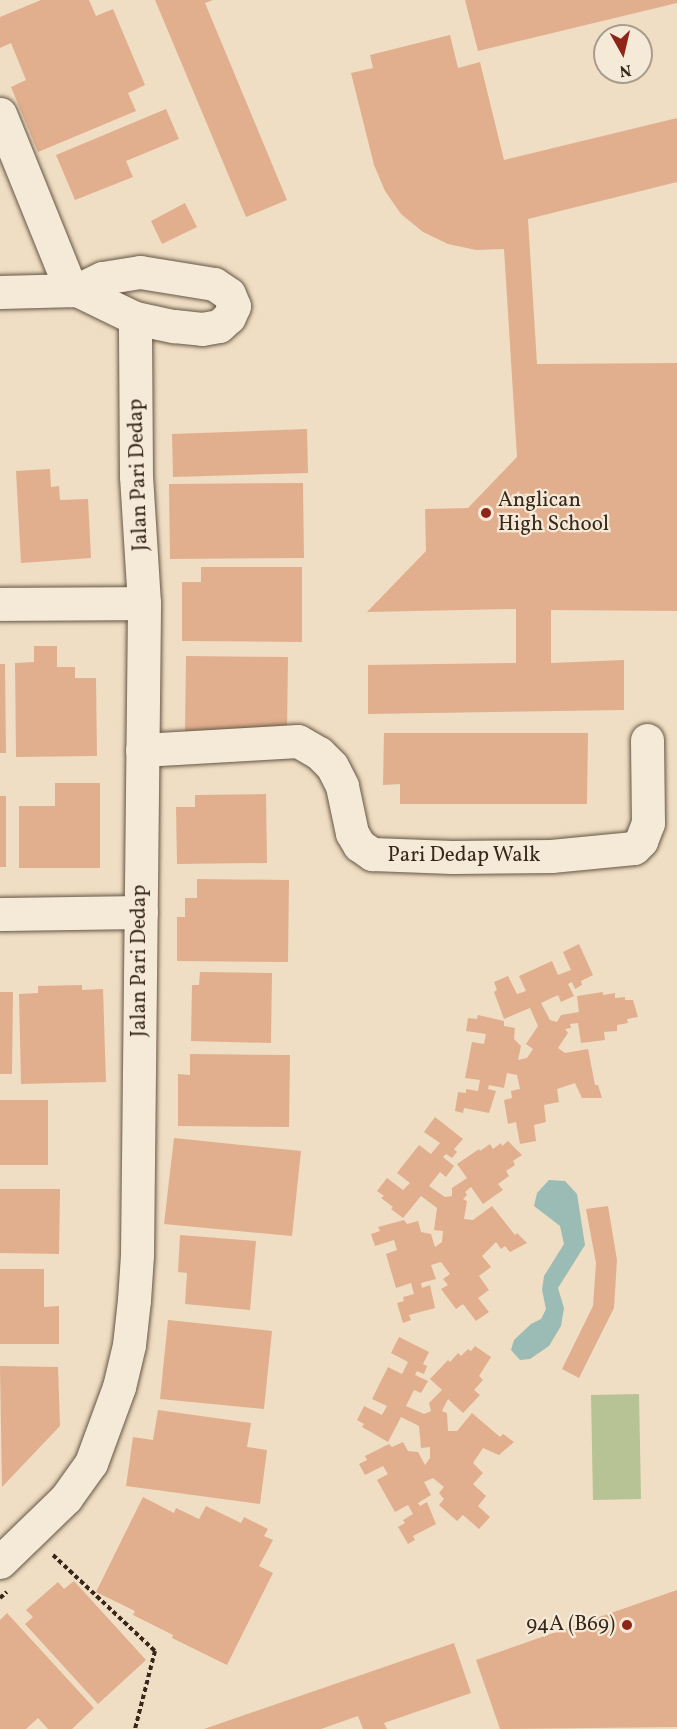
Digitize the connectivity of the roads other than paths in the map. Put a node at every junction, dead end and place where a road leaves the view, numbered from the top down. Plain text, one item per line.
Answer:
1 (0, 114) edge
2 (74, 290) junction
3 (0, 292) edge
4 (135, 318) junction
5 (144, 603) junction
6 (0, 604) edge
7 (647, 740) dead end
8 (142, 750) junction
9 (141, 912) junction
10 (0, 914) edge
11 (0, 1562) edge

1 - 2 street
2 - 3 street
2 - 4 street
2 - 4 street
4 - 5 street, Jalan Pari Dedap
5 - 6 street
5 - 8 street, Jalan Pari Dedap
7 - 8 street, Pari Dedap Walk
8 - 9 street, Jalan Pari Dedap
9 - 10 street
9 - 11 street, Jalan Pari Dedap

